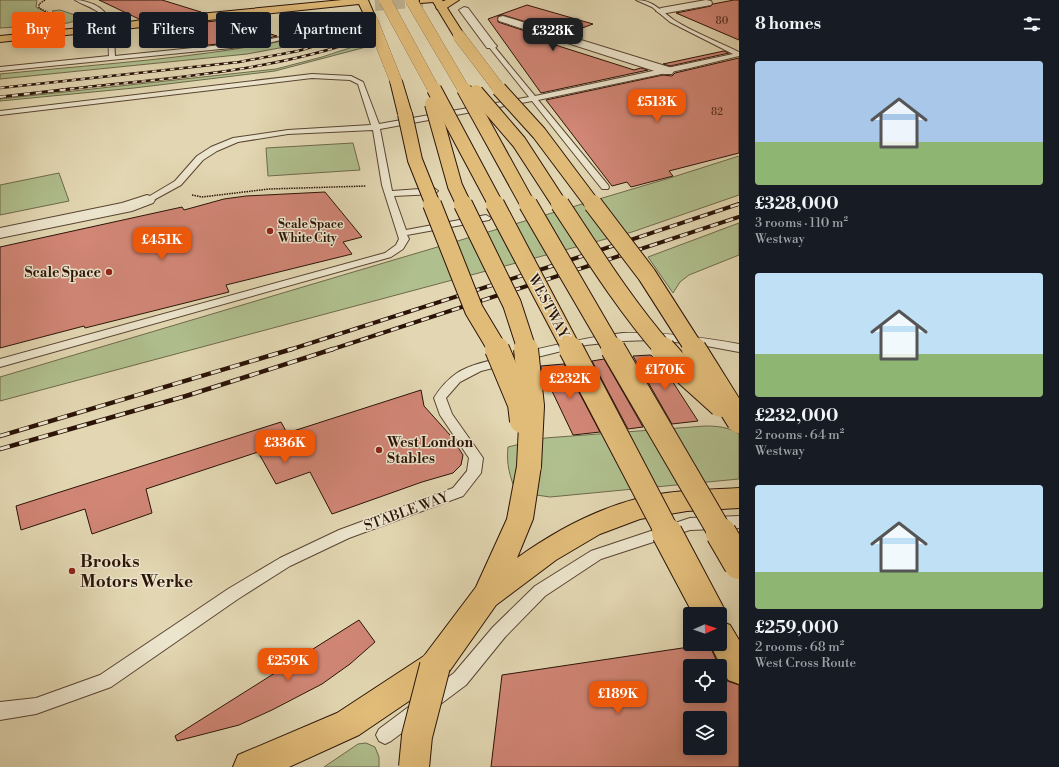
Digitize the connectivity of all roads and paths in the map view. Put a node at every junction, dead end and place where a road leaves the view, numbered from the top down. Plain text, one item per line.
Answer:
1 (78, 0) edge
2 (411, 0) edge
3 (454, 0) edge
4 (640, 0) edge
5 (707, 3) dead end
6 (439, 4) edge
7 (367, 9) edge
8 (332, 10) junction
9 (464, 10) dead end
10 (661, 11) junction
11 (102, 12) edge
12 (208, 16) edge
13 (503, 18) dead end
14 (208, 21) edge
15 (73, 32) edge
16 (0, 40) edge
17 (279, 40) edge
18 (490, 46) joint
19 (111, 48) edge
20 (739, 54) edge
21 (446, 57) junction
22 (112, 58) junction
23 (0, 69) edge
24 (668, 71) junction
25 (424, 72) junction
26 (532, 99) junction
27 (0, 113) edge
28 (376, 127) junction
29 (605, 187) dead end
30 (168, 189) junction
31 (388, 189) junction
32 (434, 191) dead end
33 (147, 200) joint
34 (486, 218) dead end
35 (0, 233) edge
36 (402, 233) junction
37 (739, 348) edge
38 (0, 363) edge
39 (739, 421) edge
40 (529, 466) junction
41 (739, 498) edge
42 (739, 522) edge
43 (739, 564) edge
44 (486, 596) junction
45 (706, 607) edge
46 (727, 647) edge
47 (436, 666) junction
48 (739, 670) edge
49 (0, 711) edge
50 (384, 735) dead end
51 (250, 767) edge
52 (414, 767) edge

1 - 11 lane
2 - 21 main road, bridge
3 - 6 main road
4 - 10 lane
5 - 10 street
6 - 39 main road, bridge
7 - 8 main road
7 - 8 main road
7 - 12 main road
7 - 25 main road, WESTWAY, bridge
7 - 40 main road, bridge
8 - 14 main road
9 - 18 street
10 - 20 lane
13 - 24 street
15 - 16 main road
17 - 22 lane
18 - 26 lane
19 - 22 lane
20 - 24 lane
21 - 39 main road, bridge
21 - 43 main road, bridge
22 - 23 lane
24 - 26 lane
25 - 40 main road, bridge
25 - 45 main road, WESTWAY, bridge
26 - 28 lane
26 - 29 lane
27 - 28 lane
28 - 30 lane
28 - 31 lane
30 - 31 path
30 - 33 lane
31 - 32 lane
31 - 36 lane
33 - 35 street
34 - 36 lane
36 - 38 lane
37 - 49 lane, STABLE WAY
40 - 44 main road
41 - 44 main road, bridge
42 - 50 lane
44 - 47 main road
46 - 48 main road
47 - 51 main road
47 - 52 main road, bridge

